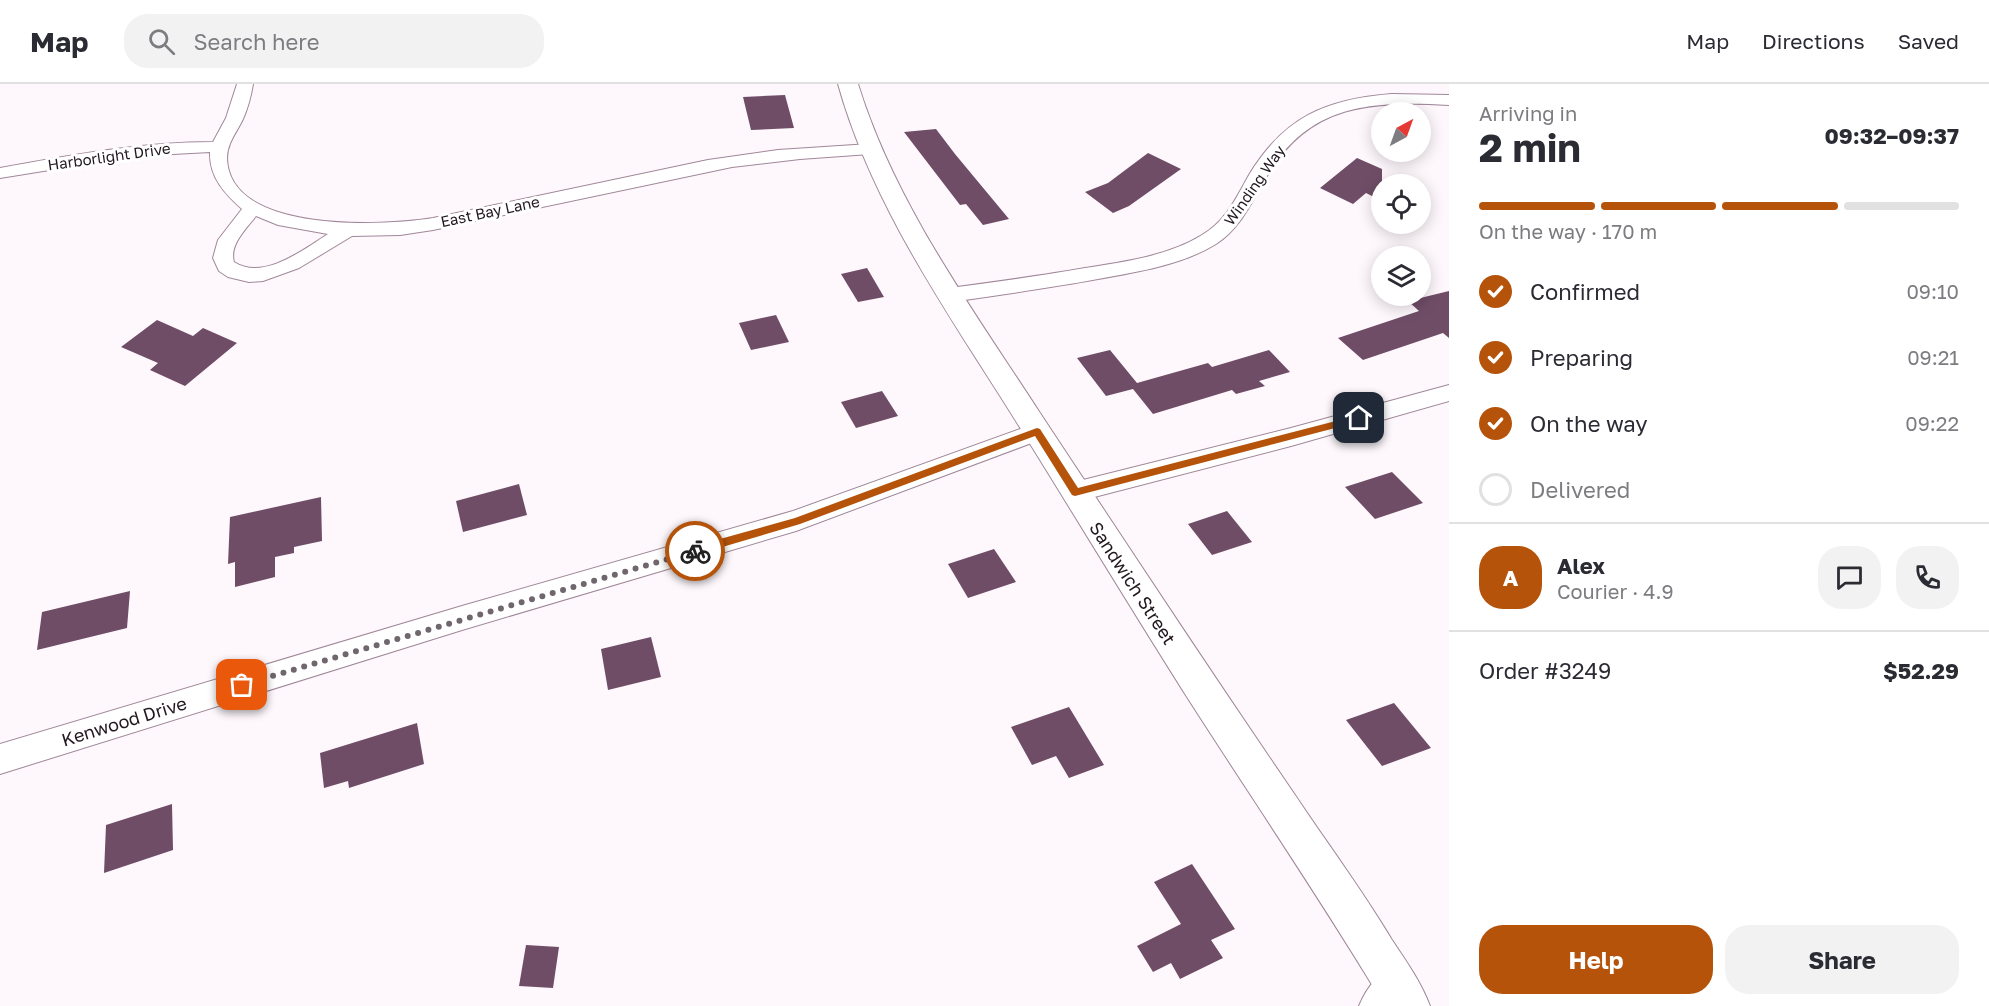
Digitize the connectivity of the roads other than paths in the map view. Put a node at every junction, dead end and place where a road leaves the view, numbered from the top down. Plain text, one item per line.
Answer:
1 (245, 84) edge
2 (848, 84) edge
3 (1449, 100) edge
4 (218, 147) junction
5 (870, 149) junction
6 (0, 173) edge
7 (253, 208) junction
8 (350, 229) junction
9 (950, 295) junction
10 (1449, 393) edge
11 (1037, 432) junction
12 (1075, 492) junction
13 (0, 759) edge
14 (1393, 999) edge

1 - 4 street
2 - 5 street, Sandwich Street
3 - 9 street, Winding Way
4 - 6 street, Harborlight Drive
4 - 7 street, East Bay Lane
5 - 8 street, East Bay Lane
5 - 9 street, Sandwich Street
7 - 8 street, East Bay Lane
7 - 8 street
9 - 11 street, Sandwich Street
10 - 12 street
11 - 12 street, Sandwich Street
11 - 13 street, Kenwood Drive
12 - 14 street, Sandwich Street

